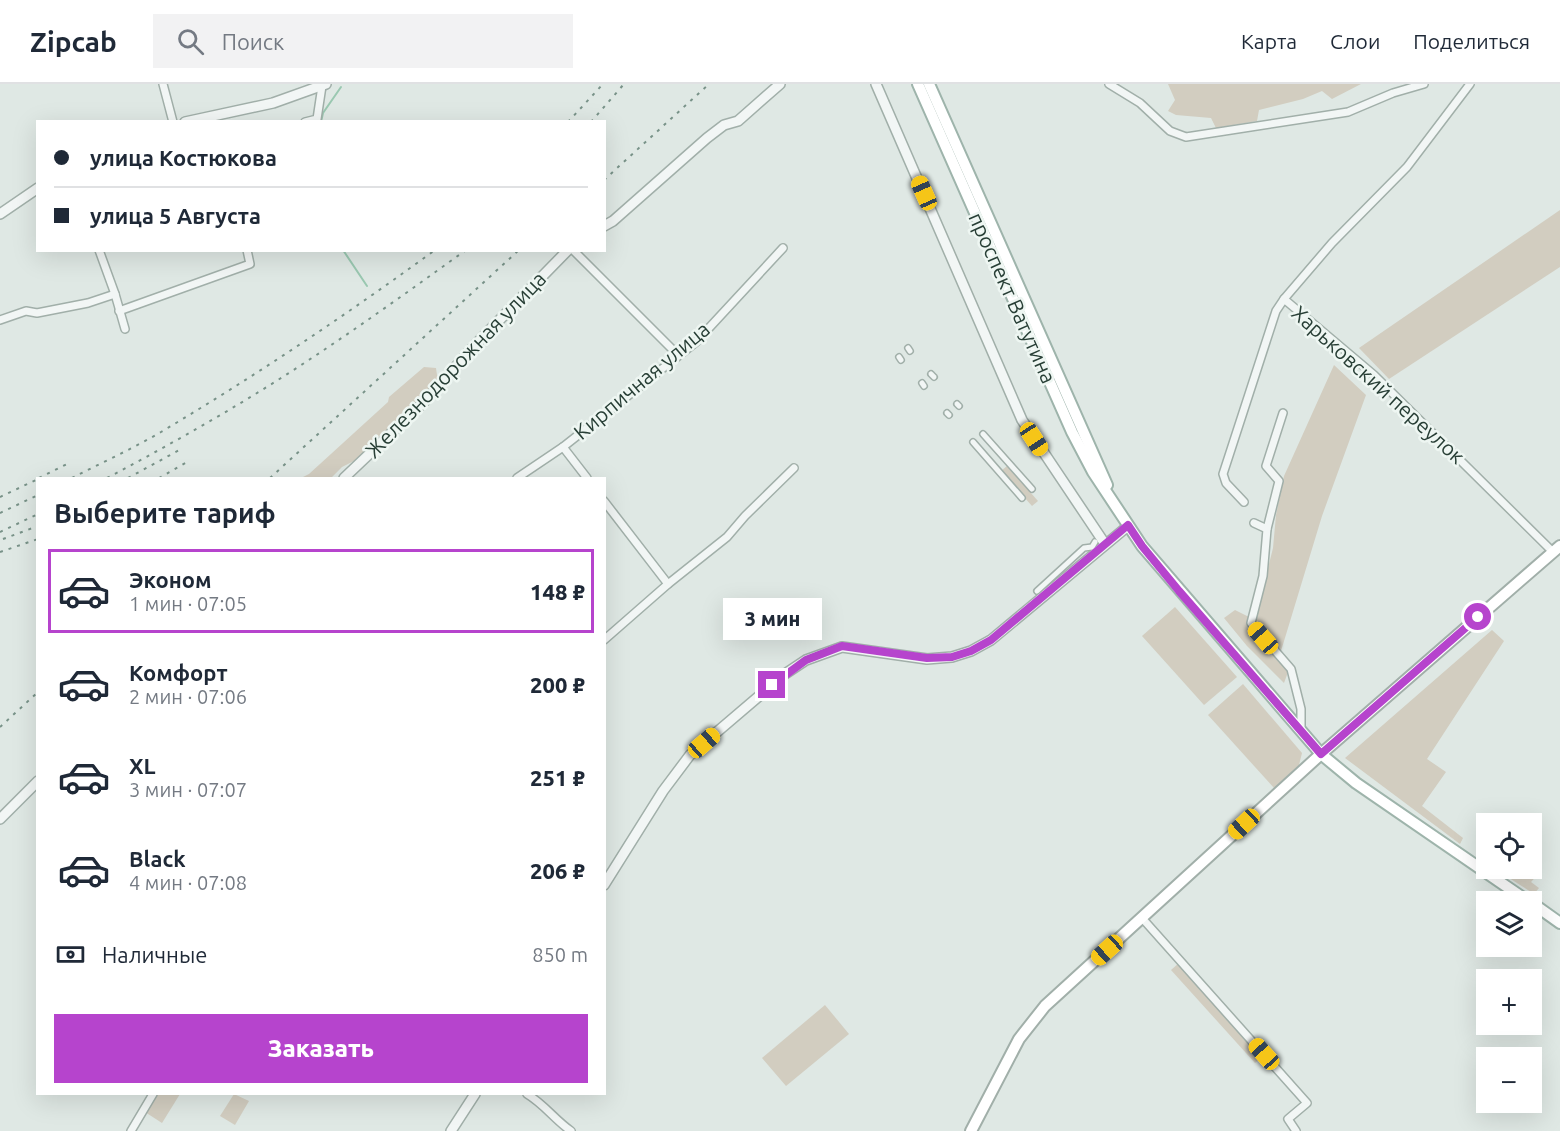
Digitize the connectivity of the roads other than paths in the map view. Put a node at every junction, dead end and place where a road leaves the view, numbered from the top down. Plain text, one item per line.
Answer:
1 (163, 84) edge
2 (780, 84) edge
3 (876, 84) edge
4 (918, 84) edge
5 (930, 84) edge
6 (1109, 84) edge
7 (1424, 84) edge
8 (1470, 84) edge
9 (324, 85) edge
10 (216, 119) edge
11 (172, 120) edge
12 (313, 120) edge
13 (36, 189) edge
14 (0, 214) edge
15 (606, 225) edge
16 (783, 248) dead end
17 (100, 252) edge
18 (247, 252) edge
19 (566, 252) edge
20 (575, 252) edge
21 (116, 294) junction
22 (1284, 298) junction
23 (119, 311) junction
24 (0, 320) edge
25 (125, 329) dead end
26 (678, 355) junction
27 (1283, 413) dead end
28 (983, 434) dead end
29 (973, 442) dead end
30 (563, 447) junction
31 (794, 468) dead end
32 (345, 477) edge
33 (518, 477) edge
34 (586, 477) edge
35 (1032, 489) dead end
36 (1022, 498) dead end
37 (1244, 502) dead end
38 (606, 504) edge
39 (1116, 507) junction
40 (1254, 524) dead end
41 (1128, 525) junction
42 (1267, 529) junction
43 (1096, 545) junction
44 (1556, 549) edge
45 (668, 584) junction
46 (1037, 591) dead end
47 (606, 638) edge
48 (1301, 731) junction
49 (1321, 754) junction
50 (36, 784) edge
51 (0, 819) edge
52 (606, 882) edge
53 (1514, 891) edge
54 (1542, 910) edge
55 (1142, 918) junction
56 (1560, 923) edge
57 (152, 1095) edge
58 (474, 1095) edge
59 (529, 1095) edge
60 (131, 1131) edge
61 (451, 1131) edge
62 (571, 1131) edge
63 (971, 1131) edge
64 (1296, 1131) edge

1 - 11 street
2 - 15 street
3 - 43 street
4 - 39 main road, проспект Ватутина
5 - 39 main road, проспект Ватутина
6 - 7 street
8 - 22 street
9 - 10 street
9 - 12 street
13 - 14 street
16 - 26 street, Кирпичная улица
17 - 21 street
18 - 23 street
19 - 32 street, Железнодорожная улица
20 - 26 street
21 - 23 street
21 - 24 street
22 - 37 street, Харьковский переулок
22 - 44 street, Харьковский переулок
23 - 25 street
26 - 30 street, Кирпичная улица
27 - 42 street
28 - 35 street
29 - 36 street
30 - 33 street, Кирпичная улица
30 - 34 street
31 - 45 street
38 - 45 street
39 - 41 main road, проспект Ватутина
40 - 42 street
41 - 43 street
41 - 48 main road, проспект Ватутина
42 - 48 street
43 - 46 street
43 - 52 street
44 - 49 main road
45 - 47 street
48 - 49 main road, проспект Ватутина
49 - 53 main road, проспект Ватутина
49 - 55 main road
50 - 51 street
54 - 56 main road, проспект Ватутина
55 - 63 main road
55 - 64 street
57 - 60 street
58 - 61 street
59 - 62 street

